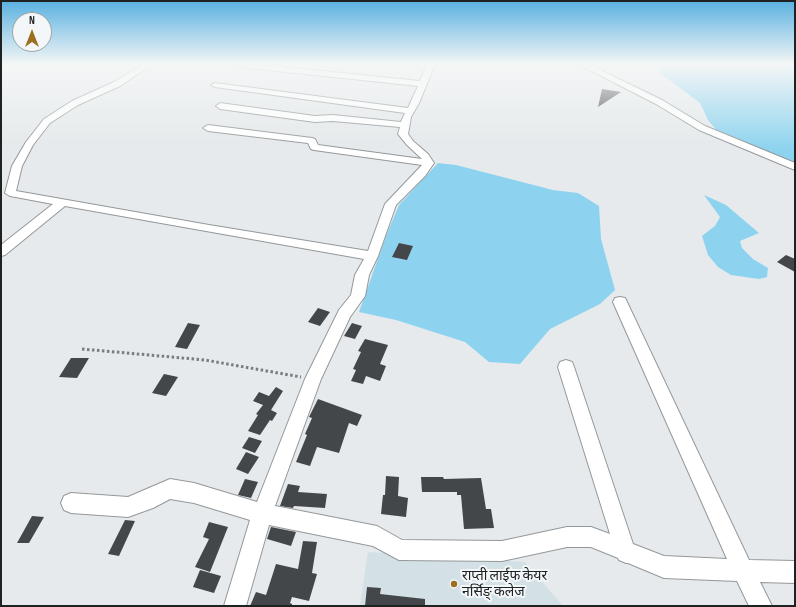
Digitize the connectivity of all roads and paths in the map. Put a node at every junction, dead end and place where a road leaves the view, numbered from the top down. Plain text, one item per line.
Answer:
1 (99, 92) edge
2 (267, 92) edge
3 (418, 92) edge
4 (639, 92) edge
5 (220, 106) dead end
6 (411, 110) junction
7 (405, 125) junction
8 (208, 128) dead end
9 (429, 163) junction
10 (795, 167) edge
11 (6, 193) edge
12 (62, 203) junction
13 (1, 252) edge
14 (372, 256) junction
15 (620, 302) dead end
16 (82, 349) dead end
17 (566, 367) dead end
18 (313, 379) junction
19 (71, 503) dead end
20 (262, 514) junction
21 (626, 553) junction
22 (743, 571) junction
23 (795, 572) edge
24 (235, 606) edge
25 (761, 606) edge

1 - 11 street
2 - 6 street
3 - 6 street
4 - 10 street
5 - 7 street
6 - 7 street
7 - 9 street
8 - 9 street
9 - 14 street
11 - 12 street
12 - 13 street
12 - 14 street
14 - 18 street
15 - 22 street
16 - 18 path
17 - 21 street
18 - 20 street
19 - 20 street
20 - 21 street
20 - 24 street
21 - 22 street
22 - 23 street
22 - 25 street

